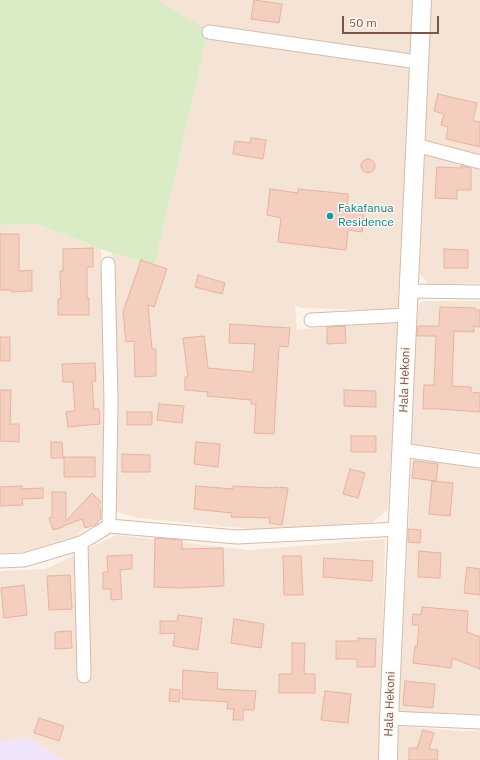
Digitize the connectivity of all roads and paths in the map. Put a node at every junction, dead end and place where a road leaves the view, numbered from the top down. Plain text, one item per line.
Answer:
1 (422, 0) edge
2 (209, 32) dead end
3 (418, 62) junction
4 (415, 145) junction
5 (480, 162) edge
6 (108, 264) dead end
7 (409, 292) junction
8 (480, 292) edge
9 (408, 315) junction
10 (311, 320) dead end
11 (402, 450) junction
12 (480, 461) edge
13 (109, 526) junction
14 (399, 529) junction
15 (81, 543) junction
16 (0, 561) edge
17 (84, 676) dead end
18 (389, 718) junction
19 (480, 722) edge
20 (388, 760) edge

1 - 3 street, Hala Hekoni
2 - 3 street
3 - 4 street, Hala Hekoni
4 - 5 street
4 - 7 street, Hala Hekoni
6 - 13 street
7 - 8 street
7 - 9 street, Hala Hekoni
9 - 10 street
9 - 11 street, Hala Hekoni
11 - 12 street
11 - 14 street, Hala Hekoni
13 - 14 street
13 - 15 street
14 - 18 street, Hala Hekoni
15 - 16 street
15 - 17 street
18 - 19 street
18 - 20 street, Hala Hekoni

